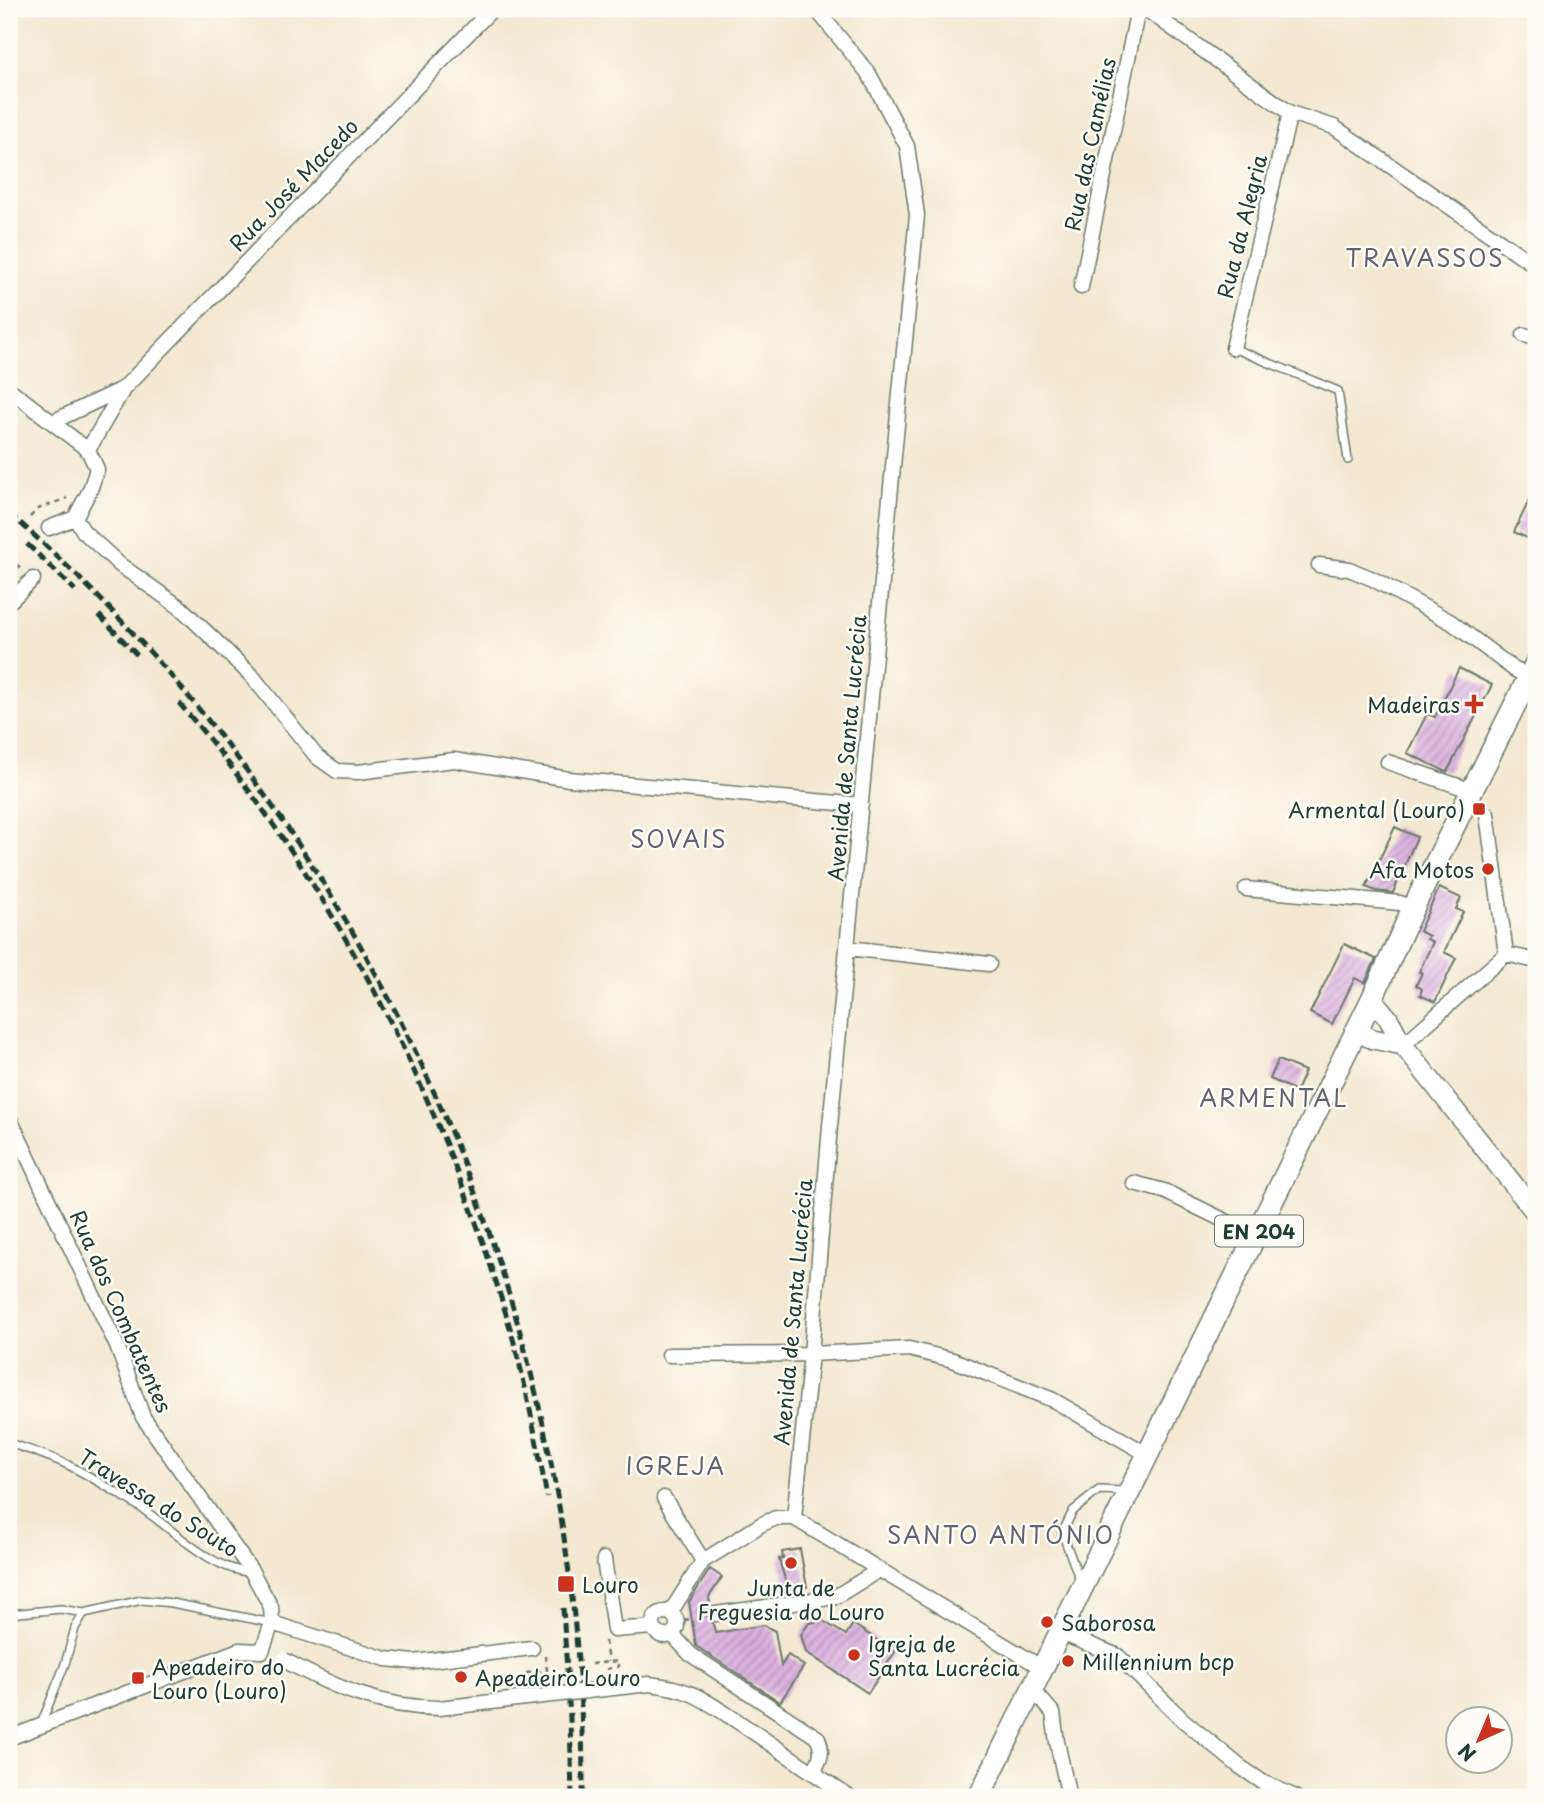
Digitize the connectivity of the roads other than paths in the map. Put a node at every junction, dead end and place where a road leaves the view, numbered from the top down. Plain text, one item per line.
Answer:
1 (492, 9) edge
2 (816, 9) edge
3 (1138, 9) edge
4 (1146, 9) edge
5 (1290, 113) junction
6 (1536, 266) edge
7 (1081, 287) dead end
8 (1233, 348) joint
9 (124, 388) junction
10 (9, 389) edge
11 (52, 422) junction
12 (88, 450) junction
13 (1348, 460) dead end
14 (75, 517) junction
15 (49, 528) dead end
16 (1319, 565) dead end
17 (33, 579) dead end
18 (9, 602) edge
19 (1533, 670) edge
20 (1388, 762) dead end
21 (1473, 791) junction
22 (861, 806) junction
23 (1487, 814) dead end
24 (1246, 889) dead end
25 (1413, 908) junction
26 (848, 948) junction
27 (1506, 954) junction
28 (1536, 961) edge
29 (989, 964) dead end
30 (1372, 999) junction
31 (1356, 1031) junction
32 (1403, 1045) junction
33 (9, 1117) edge
34 (1134, 1183) dead end
35 (1536, 1213) edge
36 (1256, 1237) junction
37 (811, 1354) junction
38 (669, 1355) dead end
39 (9, 1443) edge
40 (1147, 1454) junction
41 (1129, 1491) junction
42 (664, 1498) dead end
43 (794, 1518) junction
44 (604, 1559) dead end
45 (703, 1560) junction
46 (879, 1570) junction
47 (252, 1572) junction
48 (1083, 1587) junction
49 (670, 1612) junction
50 (84, 1613) junction
51 (9, 1614) edge
52 (716, 1614) dead end
53 (272, 1623) junction
54 (653, 1627) junction
55 (1061, 1633) junction
56 (671, 1634) junction
57 (532, 1648) dead end
58 (262, 1651) junction
59 (1044, 1669) junction
60 (1033, 1690) junction
61 (39, 1728) junction
62 (9, 1738) edge
63 (813, 1773) junction
64 (849, 1797) edge
65 (979, 1797) edge
66 (1069, 1797) edge
67 (1295, 1797) edge

1 - 9 street, Rua José Macedo
2 - 22 street, Avenida de Santa Lucrécia
3 - 7 street, Rua das Camélias
4 - 5 street
5 - 6 street
5 - 8 street, Rua da Alegria
8 - 13 lane
9 - 11 street, Rua José Macedo
9 - 12 street, Rua José Macedo
10 - 11 street
11 - 12 street
12 - 14 street
14 - 15 street
14 - 22 street
16 - 19 street
17 - 18 street
19 - 21 main road, EN 204
20 - 21 street
21 - 25 main road, EN 204
22 - 26 street, Avenida de Santa Lucrécia
23 - 27 street
24 - 25 street
25 - 30 main road, EN 204
26 - 29 street
26 - 37 street, Avenida de Santa Lucrécia
27 - 28 street
27 - 32 street
30 - 31 main road, EN 204
30 - 32 main road
31 - 32 main road
31 - 36 main road, EN 204
32 - 35 main road
33 - 47 street, Rua dos Combatentes
34 - 36 street
36 - 40 main road, EN 204
37 - 38 street
37 - 40 street
37 - 43 street, Avenida de Santa Lucrécia
39 - 47 lane, Travessa do Souto
40 - 41 main road, EN 204
41 - 48 main road, EN 204
41 - 48 lane
42 - 45 street
43 - 45 street
43 - 46 street
44 - 54 street
45 - 49 street
46 - 52 street
46 - 59 street
47 - 53 street, Rua dos Combatentes
48 - 55 main road, EN 204
49 - 54 street
49 - 56 street
50 - 51 lane
50 - 53 lane
50 - 61 lane
53 - 57 street
53 - 58 street
54 - 56 street
55 - 59 main road, EN 204
55 - 67 street
56 - 63 street
58 - 61 street
58 - 63 street, bridge
59 - 60 main road, EN 204
60 - 65 main road, EN 204
60 - 66 street
61 - 62 street
63 - 64 street

